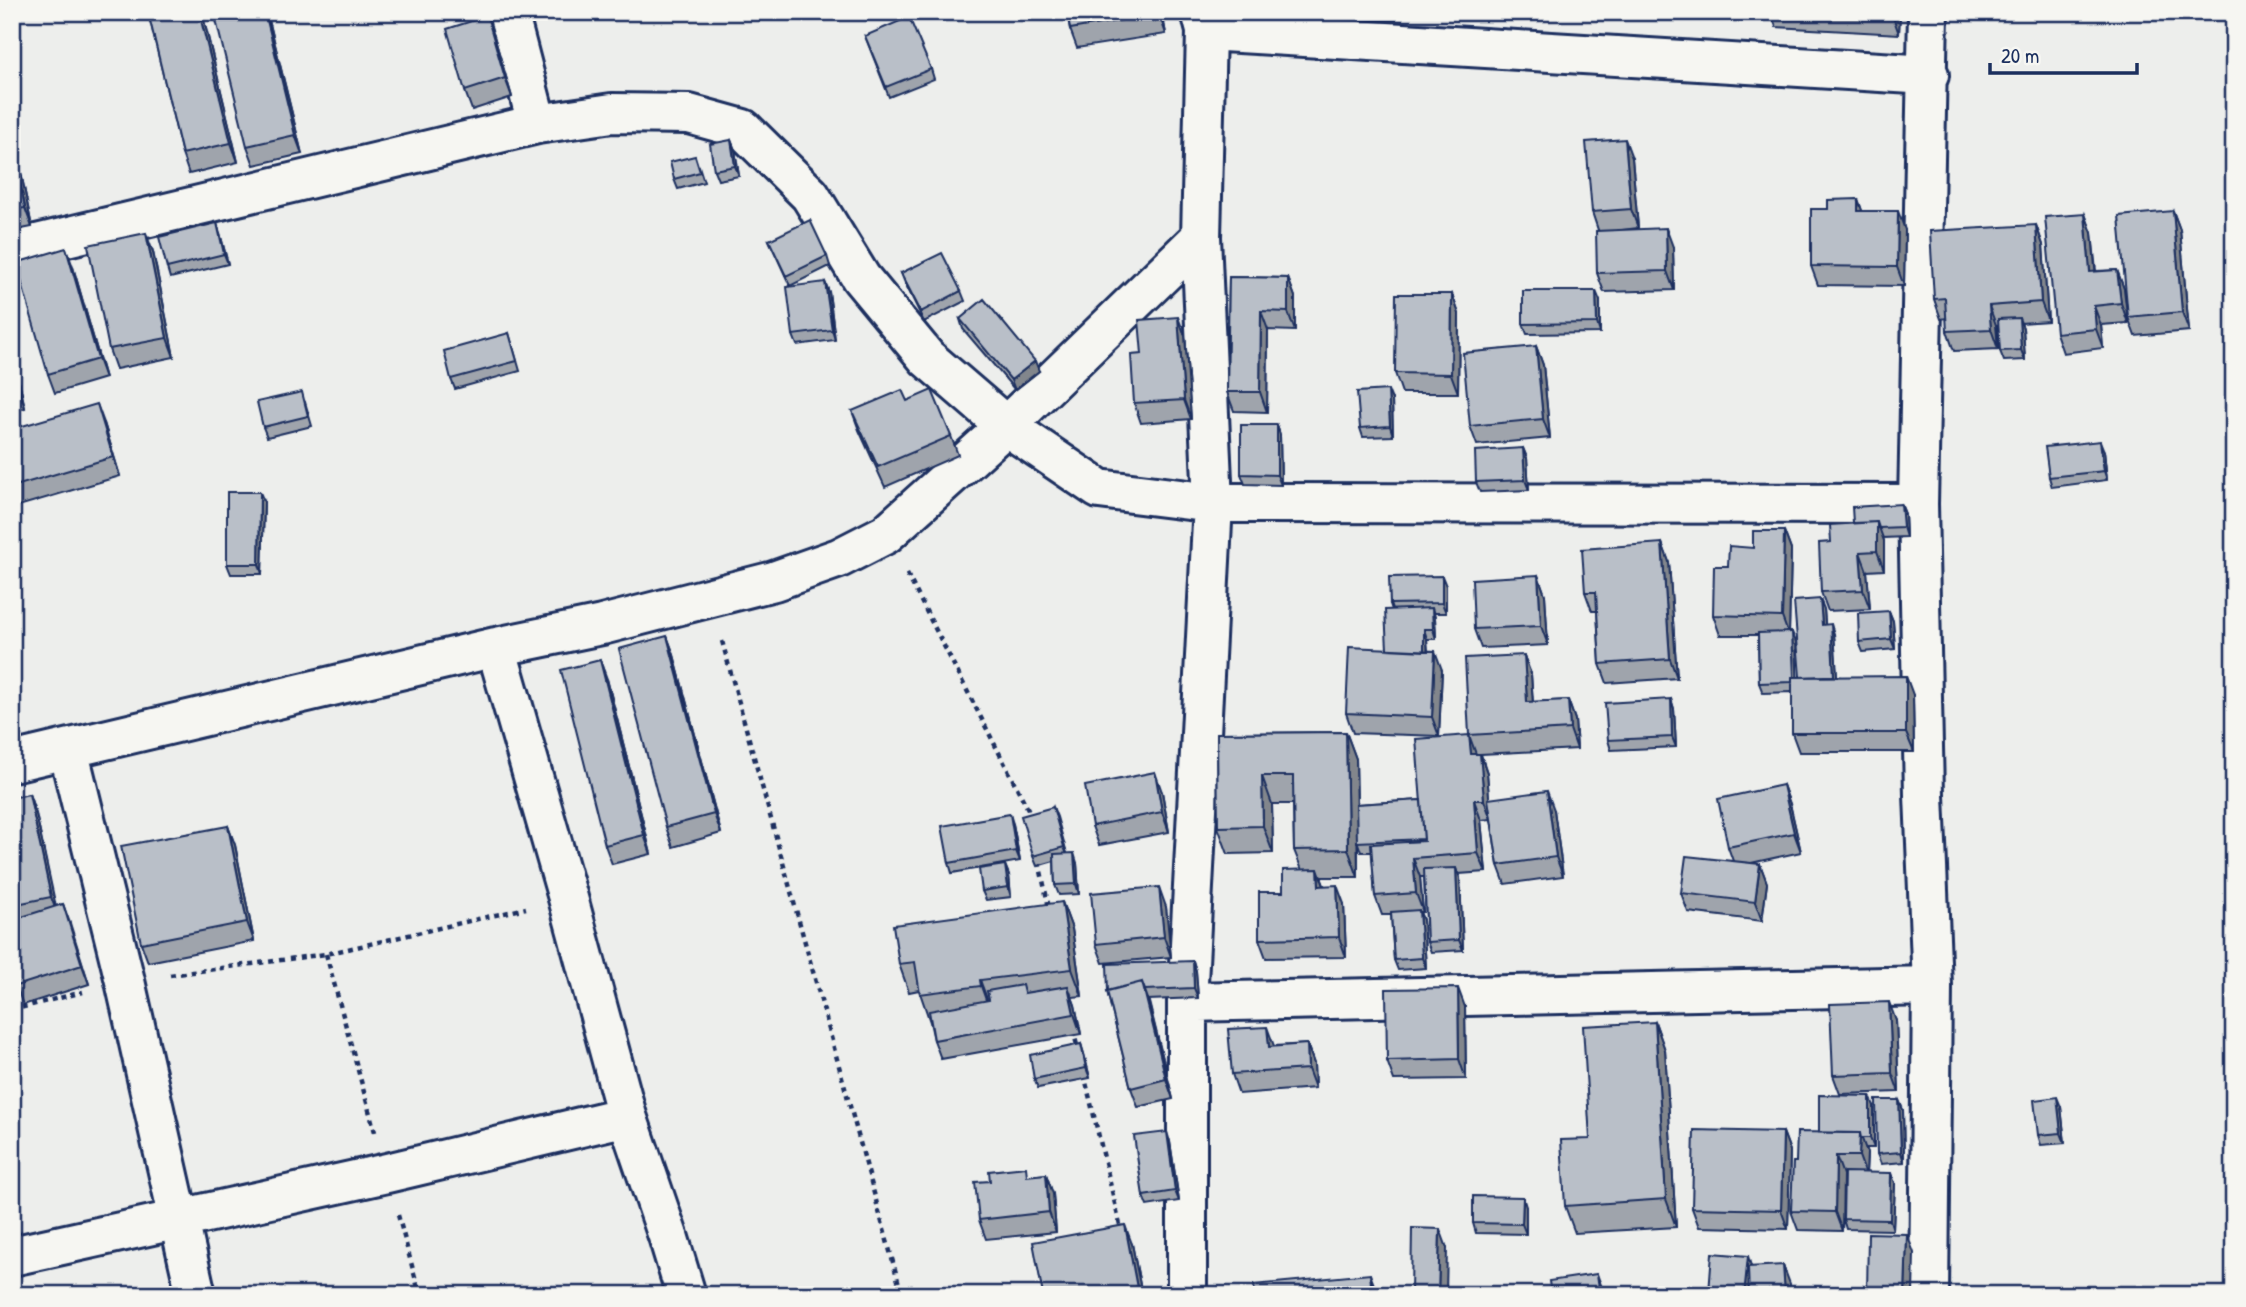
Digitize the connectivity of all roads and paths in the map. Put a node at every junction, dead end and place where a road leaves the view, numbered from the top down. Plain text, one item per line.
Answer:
1 (508, 12) edge
2 (1928, 12) edge
3 (1203, 22) edge
4 (1929, 75) junction
5 (537, 124) junction
6 (1201, 237) junction
7 (12, 250) edge
8 (1006, 426) junction
9 (1213, 503) junction
10 (1918, 504) junction
11 (886, 534) junction
12 (710, 598) junction
13 (496, 648) junction
14 (68, 749) junction
15 (12, 762) edge
16 (1031, 822) edge
17 (1037, 850) edge
18 (568, 898) junction
19 (1051, 918) edge
20 (326, 954) junction
21 (125, 981) junction
22 (1931, 986) junction
23 (1187, 1002) junction
24 (12, 1010) edge
25 (1073, 1027) edge
26 (1079, 1054) edge
27 (1082, 1067) edge
28 (626, 1116) junction
29 (387, 1173) junction
30 (178, 1219) junction
31 (1124, 1241) edge
32 (12, 1256) edge
33 (195, 1295) edge
34 (420, 1295) edge
35 (686, 1295) edge
36 (902, 1295) edge
37 (1187, 1295) edge
38 (1928, 1295) edge

1 - 5 street
2 - 4 street
3 - 4 street
3 - 6 street
4 - 10 street
5 - 7 street
5 - 8 street
6 - 8 street
6 - 9 street
8 - 9 street
8 - 11 street
9 - 10 street
9 - 23 street
10 - 22 street
11 - 12 street
11 - 16 path
12 - 13 street
12 - 36 path
13 - 14 street
13 - 18 street
14 - 15 street
14 - 21 street
17 - 19 path
18 - 20 path
18 - 28 street
20 - 21 path
20 - 29 path
21 - 24 path
21 - 30 street
22 - 23 street
22 - 38 street
23 - 37 street
25 - 26 path
27 - 31 path
28 - 29 street
28 - 35 street
29 - 30 street
29 - 34 path
30 - 32 street
30 - 33 street

